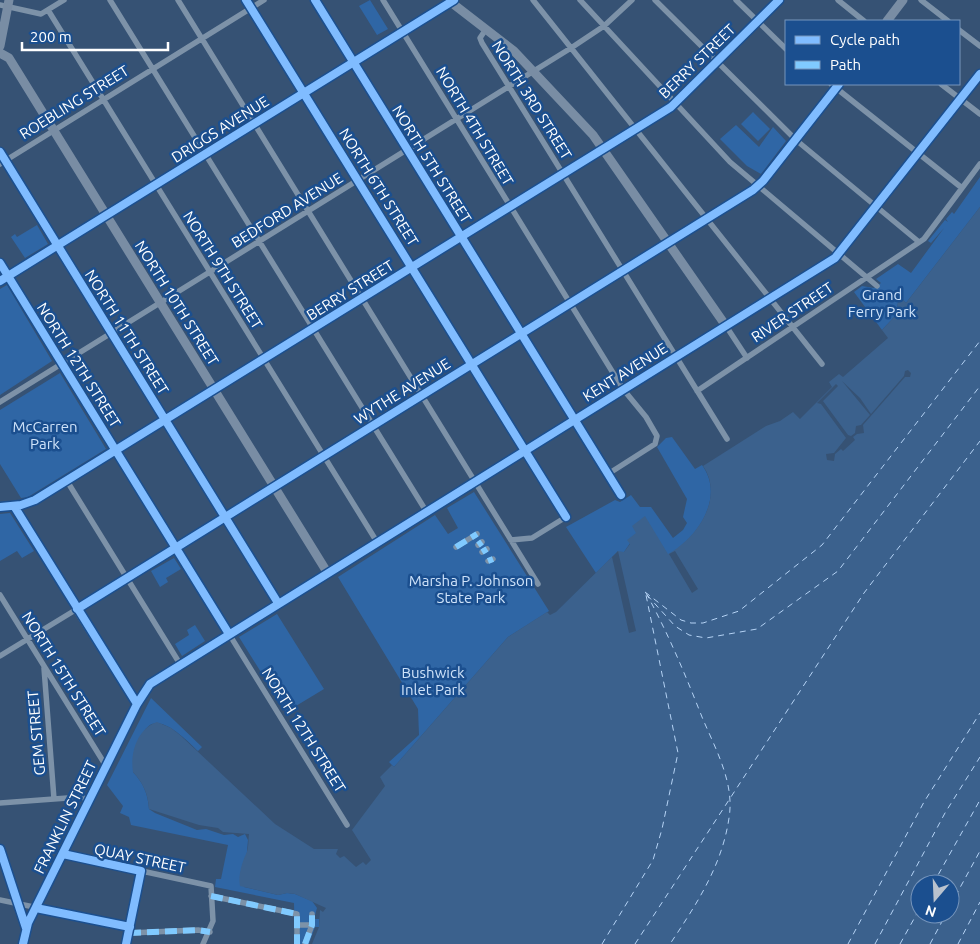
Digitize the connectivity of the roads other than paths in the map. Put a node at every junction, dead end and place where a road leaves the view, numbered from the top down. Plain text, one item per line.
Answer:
1 (64, 0) edge
2 (110, 0) edge
3 (178, 0) edge
4 (246, 0) edge
5 (264, 0) edge
6 (315, 0) edge
7 (383, 0) edge
8 (533, 0) edge
9 (580, 0) edge
10 (632, 0) edge
11 (655, 0) edge
12 (736, 0) edge
13 (779, 0) edge
14 (838, 0) edge
15 (903, 0) edge
16 (921, 0) edge
17 (451, 1) edge
18 (6, 4) edge
19 (251, 8) junction
20 (48, 10) junction
21 (863, 20) edge
22 (888, 20) edge
23 (947, 20) edge
24 (758, 21) junction
25 (604, 26) junction
26 (486, 29) junction
27 (960, 31) edge
28 (404, 32) junction
29 (202, 38) junction
30 (0, 46) edge
31 (980, 46) edge
32 (571, 48) junction
33 (785, 48) edge
34 (0, 53) edge
35 (353, 62) junction
36 (718, 62) junction
37 (152, 69) junction
38 (534, 71) junction
39 (980, 74) edge
40 (835, 85) edge
41 (942, 85) edge
42 (509, 86) junction
43 (304, 93) junction
44 (103, 99) junction
45 (961, 99) junction
46 (676, 103) junction
47 (980, 114) edge
48 (456, 120) junction
49 (255, 123) junction
50 (54, 130) junction
51 (635, 130) junction
52 (796, 140) junction
53 (604, 149) junction
54 (407, 150) junction
55 (205, 154) junction
56 (918, 154) junction
57 (2, 159) edge
58 (980, 164) edge
59 (563, 174) junction
60 (358, 180) junction
61 (156, 184) junction
62 (758, 185) junction
63 (962, 188) junction
64 (509, 207) junction
65 (876, 208) junction
66 (309, 211) junction
67 (106, 215) junction
68 (706, 219) junction
69 (461, 237) junction
70 (259, 241) junction
71 (919, 242) junction
72 (668, 243) junction
73 (57, 246) junction
74 (839, 253) junction
75 (0, 263) edge
76 (412, 268) junction
77 (623, 271) junction
78 (210, 272) junction
79 (8, 276) junction
80 (866, 276) junction
81 (0, 281) edge
82 (878, 286) dead end
83 (362, 298) junction
84 (769, 299) junction
85 (161, 302) junction
86 (569, 304) junction
87 (726, 326) junction
88 (792, 327) junction
89 (313, 329) junction
90 (111, 333) junction
91 (521, 334) junction
92 (676, 356) junction
93 (747, 358) junction
94 (264, 359) junction
95 (62, 363) junction
96 (472, 364) junction
97 (822, 364) dead end
98 (623, 389) junction
99 (214, 390) junction
100 (697, 391) junction
101 (422, 395) junction
102 (0, 402) edge
103 (165, 420) junction
104 (574, 420) junction
105 (373, 426) junction
106 (727, 439) dead end
107 (116, 450) junction
108 (524, 450) junction
109 (324, 456) junction
110 (608, 474) junction
111 (67, 481) junction
112 (475, 481) junction
113 (274, 486) junction
114 (621, 495) dead end
115 (14, 506) junction
116 (0, 507) edge
117 (426, 511) junction
118 (225, 517) junction
119 (477, 534) dead end
120 (511, 540) junction
121 (377, 542) junction
122 (176, 547) junction
123 (456, 547) dead end
124 (328, 572) junction
125 (126, 578) junction
126 (538, 584) dead end
127 (0, 595) edge
128 (278, 603) junction
129 (77, 609) junction
130 (229, 634) junction
131 (28, 640) junction
132 (0, 656) edge
133 (180, 664) junction
134 (43, 666) junction
135 (136, 704) junction
136 (106, 766) junction
137 (54, 799) junction
138 (90, 800) junction
139 (0, 803) edge
140 (347, 824) dead end
141 (0, 849) edge
142 (63, 854) junction
143 (142, 871) junction
144 (211, 896) junction
145 (0, 900) edge
146 (18, 904) junction
147 (36, 908) junction
148 (312, 914) dead end
149 (297, 925) junction
150 (312, 925) junction
151 (26, 928) junction
152 (129, 930) junction
153 (173, 930) junction
154 (210, 932) junction
155 (173, 939) dead end
156 (22, 944) edge
157 (126, 944) edge
158 (203, 944) edge
159 (298, 944) edge
160 (304, 944) edge

1 - 20 street
2 - 37 street
3 - 29 street
4 - 19 street, NORTH 6TH STREET
5 - 19 street, ROEBLING STREET
6 - 35 street, NORTH 5TH STREET
7 - 28 street, NORTH 4TH STREET
8 - 32 street
9 - 25 street
10 - 25 street, BEDFORD AVENUE
11 - 36 street
12 - 24 street
13 - 24 street, BERRY STREET
14 - 21 street
15 - 22 main road
16 - 23 street
17 - 26 main road
17 - 28 street, DRIGGS AVENUE
18 - 20 street
18 - 30 main road
19 - 29 street, ROEBLING STREET
19 - 43 street, NORTH 6TH STREET
20 - 44 street, NORTH 9TH STREET
24 - 33 street
24 - 36 street, BERRY STREET
25 - 32 street, BEDFORD AVENUE
25 - 46 street
26 - 38 main road
26 - 42 street, NORTH 3RD STREET
27 - 31 street
28 - 35 street, DRIGGS AVENUE
28 - 48 street, NORTH 4TH STREET
29 - 37 street, ROEBLING STREET
29 - 49 street
32 - 38 street, BEDFORD AVENUE
32 - 51 street
34 - 50 main road, NORTH 10TH STREET
35 - 43 street, DRIGGS AVENUE
35 - 54 street, NORTH 5TH STREET
36 - 46 street, BERRY STREET
36 - 52 street
37 - 44 street, ROEBLING STREET
37 - 55 street
38 - 42 street, BEDFORD AVENUE
38 - 53 main road
39 - 45 main road, KENT AVENUE
40 - 52 main road, WYTHE AVENUE
40 - 56 street
41 - 45 street
42 - 48 street, BEDFORD AVENUE
42 - 59 street, NORTH 3RD STREET
43 - 49 street, DRIGGS AVENUE
43 - 60 street, NORTH 6TH STREET
44 - 50 street, ROEBLING STREET
44 - 61 street, NORTH 9TH STREET
45 - 47 street
45 - 56 main road, KENT AVENUE
46 - 51 street, BERRY STREET
46 - 62 street
48 - 54 street, BEDFORD AVENUE
48 - 64 street, NORTH 4TH STREET
49 - 55 street, DRIGGS AVENUE
49 - 66 street
50 - 57 street, ROEBLING STREET
50 - 67 main road, NORTH 10TH STREET
51 - 53 street, BERRY STREET
51 - 68 street
52 - 62 main road, WYTHE AVENUE
52 - 65 street
53 - 59 street, BERRY STREET
53 - 72 main road
54 - 60 street, BEDFORD AVENUE
54 - 69 street, NORTH 5TH STREET
55 - 61 street, DRIGGS AVENUE
55 - 70 street
56 - 63 street
56 - 65 main road, KENT AVENUE
57 - 73 main road, NORTH 11TH STREET
58 - 63 street, RIVER STREET
59 - 64 street, BERRY STREET
59 - 77 street, NORTH 3RD STREET
60 - 66 street, BEDFORD AVENUE
60 - 76 street, NORTH 6TH STREET
61 - 67 street, DRIGGS AVENUE
61 - 78 street, NORTH 9TH STREET
62 - 68 main road, WYTHE AVENUE
62 - 74 street
63 - 71 street, RIVER STREET
64 - 69 street, BERRY STREET
64 - 86 street, NORTH 4TH STREET
65 - 71 street
65 - 74 main road, KENT AVENUE
66 - 70 street, BEDFORD AVENUE
66 - 83 street
67 - 73 street, DRIGGS AVENUE
67 - 85 main road, NORTH 10TH STREET
68 - 72 main road, WYTHE AVENUE
68 - 84 street
69 - 76 street, BERRY STREET
69 - 91 street, NORTH 5TH STREET
70 - 78 street, BEDFORD AVENUE
70 - 89 street
71 - 80 street, RIVER STREET
72 - 77 main road, WYTHE AVENUE
72 - 87 main road
73 - 79 street, DRIGGS AVENUE
73 - 90 main road, NORTH 11TH STREET
74 - 80 street
74 - 84 main road, KENT AVENUE
75 - 79 street, NORTH 12TH STREET
76 - 83 street, BERRY STREET
76 - 96 street, NORTH 6TH STREET
77 - 86 main road, WYTHE AVENUE
77 - 92 street, NORTH 3RD STREET
78 - 85 street, BEDFORD AVENUE
78 - 94 street, NORTH 9TH STREET
79 - 81 street, DRIGGS AVENUE
79 - 95 street, NORTH 12TH STREET
80 - 82 street
80 - 88 street, RIVER STREET
83 - 89 street, BERRY STREET
83 - 101 street
84 - 87 main road, KENT AVENUE
84 - 88 street
85 - 90 street, BEDFORD AVENUE
85 - 99 main road, NORTH 10TH STREET
86 - 91 main road, WYTHE AVENUE
86 - 98 street, NORTH 4TH STREET
87 - 92 main road, KENT AVENUE
87 - 93 street
88 - 93 street, RIVER STREET
88 - 97 street
89 - 94 street, BERRY STREET
89 - 105 street
90 - 95 street, BEDFORD AVENUE
90 - 103 main road, NORTH 11TH STREET
91 - 96 main road, WYTHE AVENUE
91 - 104 street, NORTH 5TH STREET
92 - 98 main road, KENT AVENUE
92 - 100 street, NORTH 3RD STREET
93 - 100 street, RIVER STREET
94 - 99 street, BERRY STREET
94 - 109 street, NORTH 9TH STREET
95 - 102 street, BEDFORD AVENUE
95 - 107 street, NORTH 12TH STREET
96 - 101 main road, WYTHE AVENUE
96 - 108 street, NORTH 6TH STREET
98 - 104 main road, KENT AVENUE
98 - 110 street, NORTH 4TH STREET
99 - 103 street, BERRY STREET
99 - 113 main road, NORTH 10TH STREET
100 - 106 street, NORTH 3RD STREET
101 - 105 main road, WYTHE AVENUE
101 - 112 street
103 - 107 street, BERRY STREET
103 - 118 main road, NORTH 11TH STREET
104 - 108 main road, KENT AVENUE
104 - 110 street, NORTH 5TH STREET
105 - 109 main road, WYTHE AVENUE
105 - 117 street
107 - 111 street, BERRY STREET
107 - 122 street, NORTH 12TH STREET
108 - 112 main road, KENT AVENUE
108 - 120 street, NORTH 6TH STREET
109 - 113 main road, WYTHE AVENUE
109 - 121 street, NORTH 9TH STREET
110 - 114 street, NORTH 5TH STREET
111 - 115 street, BERRY STREET
111 - 125 street
112 - 117 main road, KENT AVENUE
112 - 120 street
113 - 118 main road, WYTHE AVENUE
113 - 124 main road, NORTH 10TH STREET
115 - 116 street, BERRY STREET
115 - 129 street
117 - 121 main road, KENT AVENUE
118 - 122 main road, WYTHE AVENUE
118 - 128 main road, NORTH 11TH STREET
119 - 123 street
120 - 126 street
121 - 124 main road, KENT AVENUE
122 - 125 main road, WYTHE AVENUE
122 - 130 street, NORTH 12TH STREET
124 - 128 main road, KENT AVENUE
125 - 129 main road, WYTHE AVENUE
125 - 133 street
127 - 131 street, NORTH 15TH STREET
128 - 130 main road, KENT AVENUE
129 - 131 street, WYTHE AVENUE
129 - 135 main road
130 - 133 main road, KENT AVENUE
130 - 140 street, NORTH 12TH STREET
131 - 132 street, WYTHE AVENUE
131 - 134 street, NORTH 15TH STREET
133 - 135 main road, KENT AVENUE
134 - 136 street, NORTH 15TH STREET
134 - 137 street, GEM STREET
135 - 136 main road, FRANKLIN STREET
136 - 138 main road, FRANKLIN STREET
137 - 138 street
137 - 139 street
138 - 142 main road, FRANKLIN STREET
141 - 146 street
142 - 143 street, QUAY STREET
142 - 147 main road, FRANKLIN STREET
143 - 144 street, QUAY STREET
143 - 152 street
144 - 149 street
144 - 154 street
145 - 146 street
146 - 147 street
146 - 151 street
147 - 151 main road, FRANKLIN STREET
147 - 152 street
148 - 150 street
149 - 150 street
149 - 159 street
150 - 160 street
151 - 156 main road, FRANKLIN STREET
152 - 153 street
152 - 157 street
153 - 154 street
153 - 155 street
154 - 158 street

